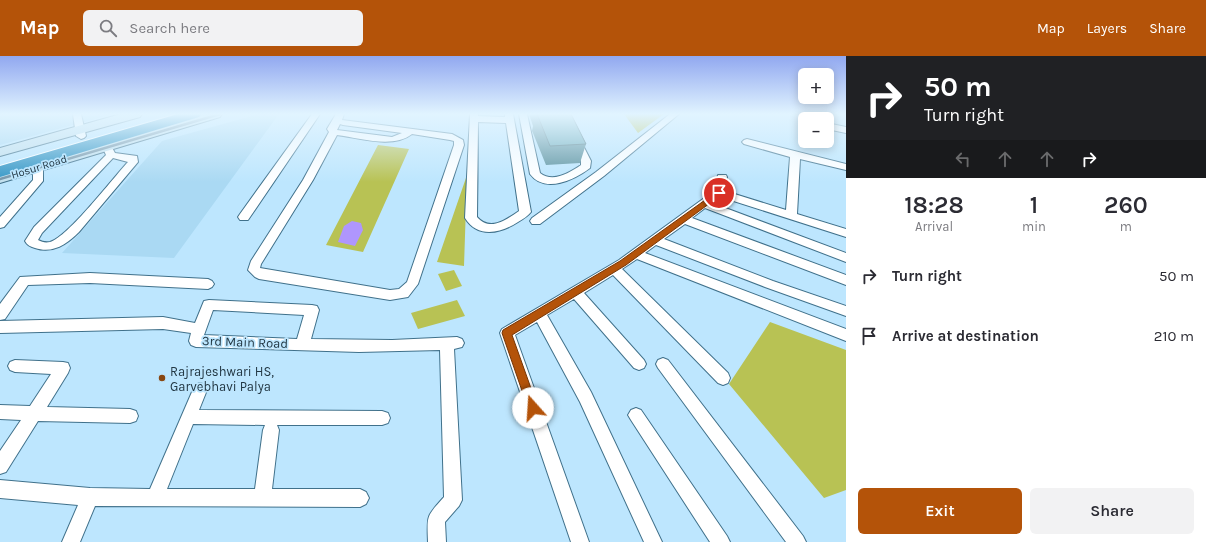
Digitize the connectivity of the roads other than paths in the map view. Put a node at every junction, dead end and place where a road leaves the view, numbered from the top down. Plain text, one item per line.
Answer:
1 (62, 137) edge
2 (67, 137) edge
3 (84, 137) edge
4 (104, 137) edge
5 (123, 137) edge
6 (150, 137) edge
7 (300, 137) edge
8 (331, 137) edge
9 (368, 137) edge
10 (403, 137) edge
11 (450, 137) edge
12 (473, 137) edge
13 (513, 137) edge
14 (528, 137) edge
15 (574, 137) edge
16 (647, 137) edge
17 (747, 142) dead end
18 (109, 151) junction
19 (0, 152) edge
20 (795, 155) junction
21 (0, 160) edge
22 (38, 164) junction
23 (0, 167) edge
24 (846, 167) edge
25 (0, 172) edge
26 (722, 177) dead end
27 (0, 178) edge
28 (719, 193) junction
29 (704, 204) junction
30 (791, 215) junction
31 (244, 217) dead end
32 (683, 219) junction
33 (536, 221) dead end
34 (0, 224) edge
35 (846, 233) edge
36 (790, 238) junction
37 (654, 240) junction
38 (635, 254) junction
39 (846, 258) edge
40 (787, 259) junction
41 (614, 269) junction
42 (846, 280) edge
43 (208, 284) dead end
44 (575, 292) junction
45 (846, 311) edge
46 (539, 314) junction
47 (0, 315) edge
48 (0, 327) edge
49 (199, 329) junction
50 (846, 335) edge
51 (303, 344) junction
52 (639, 364) dead end
53 (663, 364) dead end
54 (15, 366) dead end
55 (723, 378) dead end
56 (200, 390) dead end
57 (0, 412) edge
58 (34, 414) junction
59 (636, 415) dead end
60 (130, 416) dead end
61 (189, 418) junction
62 (382, 418) dead end
63 (271, 430) dead end
64 (0, 466) edge
65 (0, 489) edge
66 (90, 497) junction
67 (155, 497) junction
68 (262, 497) junction
69 (360, 498) dead end
70 (71, 542) edge
71 (437, 542) edge
72 (580, 542) edge
73 (652, 542) edge
74 (721, 542) edge
75 (797, 542) edge

1 - 19 street
2 - 21 highway, Hosur Road
3 - 21 highway
4 - 23 highway
5 - 22 highway, Hosur Road
6 - 18 street, Hosur Road
7 - 31 street
8 - 11 street
9 - 10 street
12 - 13 street
14 - 15 street
16 - 33 street
17 - 20 street
18 - 18 street
18 - 22 street, Hosur Road
20 - 24 street
20 - 30 street
22 - 25 highway, Hosur Road
22 - 27 street, Hosur Road
22 - 34 street
26 - 28 street
28 - 29 street
28 - 30 street
29 - 32 street
29 - 36 street
30 - 35 street
32 - 37 street
32 - 40 street
36 - 39 street
36 - 40 street
37 - 38 street
37 - 45 street
38 - 41 street
38 - 50 street
40 - 42 street
41 - 44 street
41 - 55 street
43 - 47 street
44 - 46 street
44 - 52 street
46 - 72 street
46 - 73 street
48 - 49 street, 3rd Main Road
49 - 51 street, 3rd Main Road
49 - 51 street
51 - 71 street, 3rd Main Road
53 - 75 street
54 - 58 street
56 - 61 street
57 - 58 street
58 - 60 street
58 - 64 street
59 - 74 street
61 - 62 street
61 - 67 street
63 - 68 street
65 - 66 street
66 - 67 street
66 - 70 street
67 - 68 street
68 - 69 street

